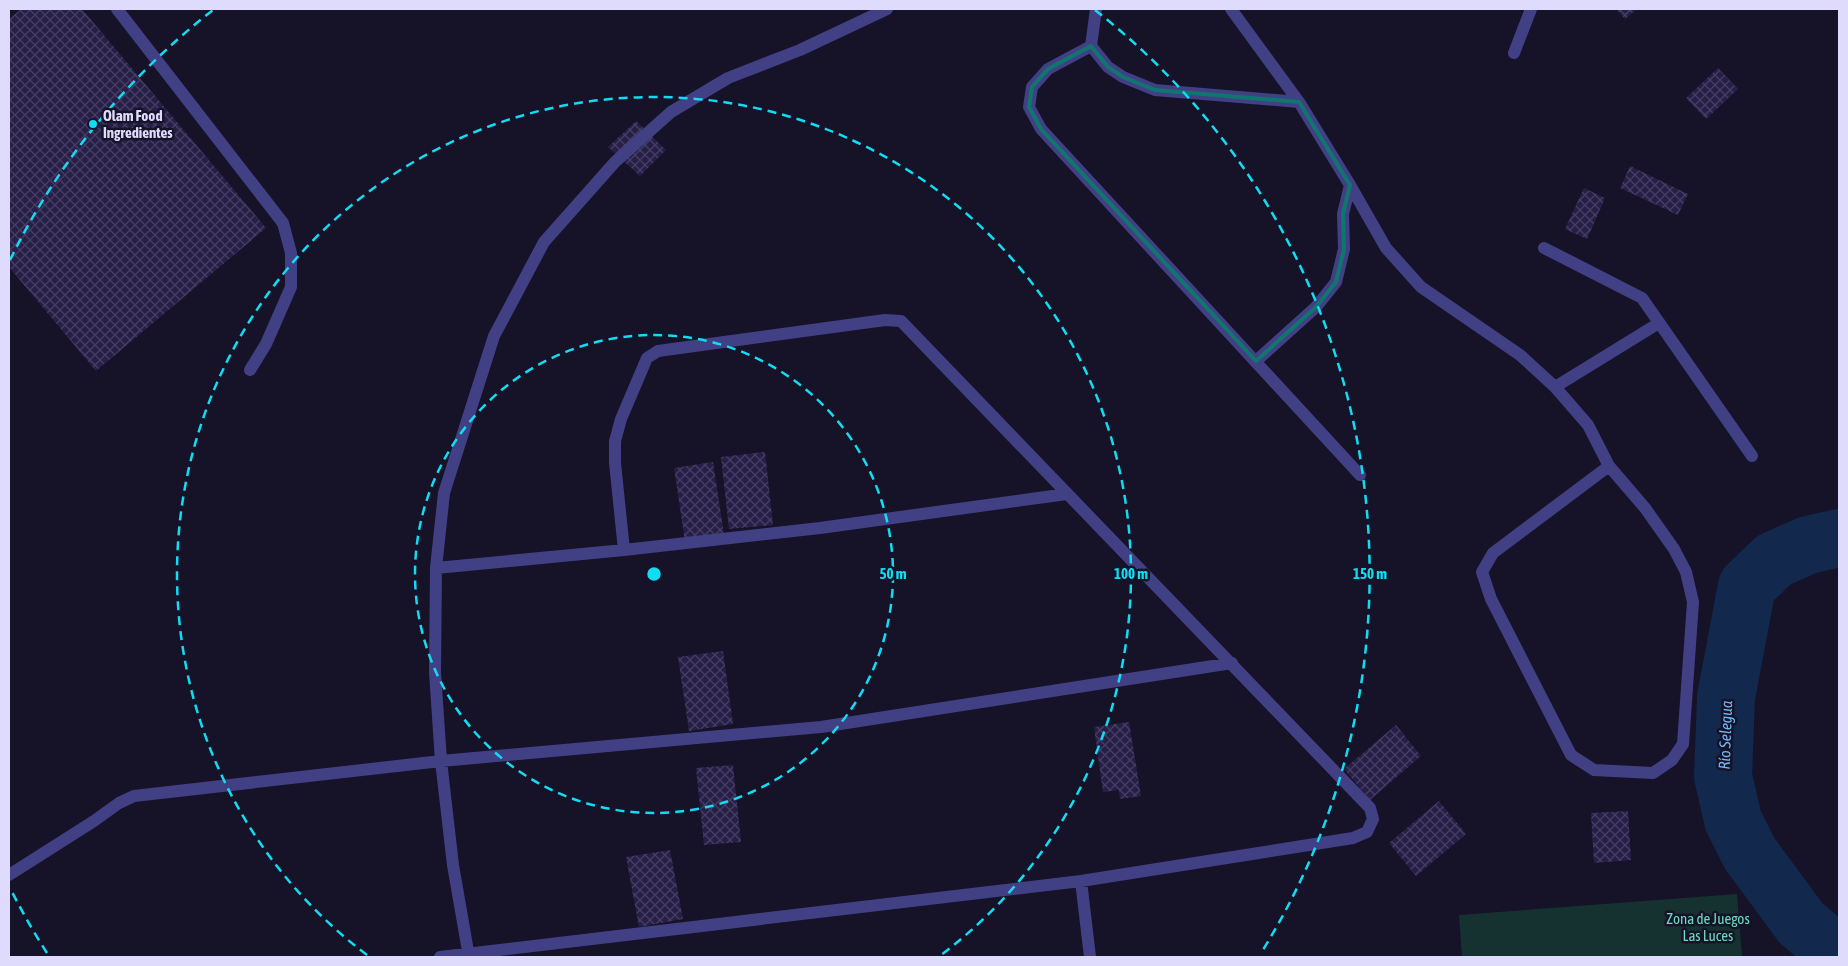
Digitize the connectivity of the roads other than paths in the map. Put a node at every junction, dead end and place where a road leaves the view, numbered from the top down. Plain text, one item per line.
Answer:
1 (117, 9) edge
2 (887, 9) edge
3 (1096, 9) edge
4 (1231, 9) edge
5 (1531, 9) edge
6 (1091, 46) junction
7 (1514, 53) dead end
8 (1299, 102) junction
9 (1350, 184) junction
10 (1544, 248) dead end
11 (1659, 323) junction
12 (1256, 361) junction
13 (250, 370) dead end
14 (1555, 386) junction
15 (1752, 456) dead end
16 (1609, 466) junction
17 (1360, 475) dead end
18 (1067, 494) junction
19 (624, 550) junction
20 (436, 568) junction
21 (1232, 663) junction
22 (441, 761) junction
23 (9, 875) edge
24 (1081, 881) junction
25 (469, 956) edge
26 (440, 957) edge
27 (1090, 957) edge

1 - 13 street
2 - 20 street
3 - 6 street
4 - 8 street
5 - 7 street
6 - 8 street
6 - 12 street
8 - 9 street
9 - 12 street
9 - 14 street
10 - 11 street
11 - 14 street
11 - 15 street
12 - 17 street
14 - 16 street
16 - 16 street
18 - 19 street
18 - 19 street
18 - 21 street
19 - 20 street
20 - 22 street
21 - 22 street
21 - 24 street
22 - 23 street
22 - 25 street
24 - 25 street
24 - 27 street
25 - 26 street

